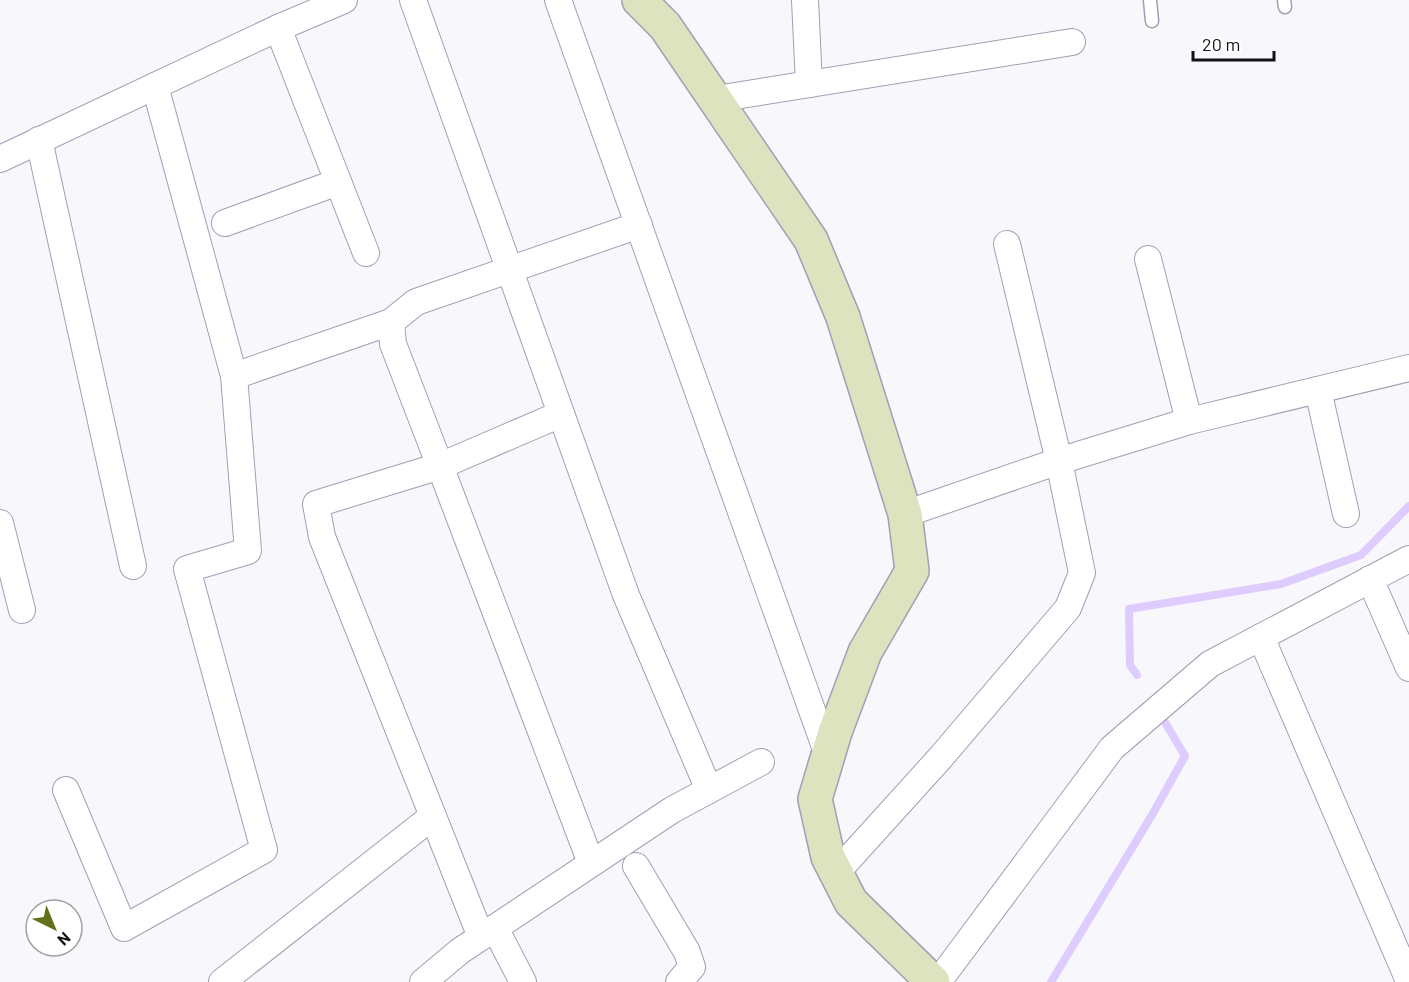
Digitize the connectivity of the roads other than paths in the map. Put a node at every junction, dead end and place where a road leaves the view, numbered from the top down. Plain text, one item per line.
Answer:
1 (344, 0) edge
2 (412, 0) edge
3 (558, 0) edge
4 (639, 0) edge
5 (805, 0) edge
6 (1150, 0) edge
7 (1152, 21) dead end
8 (278, 28) junction
9 (1072, 42) dead end
10 (809, 84) junction
11 (155, 86) junction
12 (716, 99) junction
13 (39, 140) junction
14 (0, 159) edge
15 (338, 182) junction
16 (225, 224) dead end
17 (639, 225) junction
18 (1007, 244) dead end
19 (366, 253) dead end
20 (1148, 260) dead end
21 (510, 270) junction
22 (391, 322) junction
23 (1409, 368) edge
24 (234, 376) junction
25 (1318, 390) junction
26 (561, 414) junction
27 (1189, 421) junction
28 (1059, 461) junction
29 (440, 465) junction
30 (905, 514) junction
31 (1346, 514) dead end
32 (0, 523) edge
33 (1409, 559) edge
34 (133, 566) dead end
35 (1370, 579) junction
36 (22, 610) dead end
37 (1260, 637) junction
38 (1409, 668) edge
39 (828, 755) junction
40 (761, 762) dead end
41 (66, 790) dead end
42 (709, 790) junction
43 (433, 816) junction
44 (591, 864) junction
45 (636, 866) dead end
46 (836, 873) junction
47 (488, 932) junction
48 (1409, 981) edge
49 (222, 982) edge
50 (423, 982) edge
51 (523, 982) edge
52 (680, 982) edge
53 (933, 982) edge
54 (938, 982) edge

1 - 8 street
2 - 21 street
3 - 17 street
4 - 12 street
5 - 10 street
6 - 7 lane
8 - 11 street
8 - 15 street
9 - 10 street
10 - 12 street
11 - 13 street
11 - 24 street
12 - 30 street
13 - 14 street
13 - 34 street
15 - 16 street
15 - 19 street
17 - 21 street
17 - 39 street
18 - 28 street
20 - 27 street
21 - 22 street
21 - 26 street
22 - 24 street
22 - 29 street
23 - 25 street
24 - 41 street
25 - 27 street
25 - 31 street
26 - 29 street
26 - 42 street
27 - 28 street
28 - 30 street
28 - 46 street
29 - 43 street
29 - 44 street
30 - 39 street
32 - 36 street
33 - 35 street
35 - 37 street
35 - 38 street
37 - 48 street
37 - 54 street
39 - 46 street
40 - 42 street
42 - 44 street
43 - 47 street
43 - 49 street
44 - 47 street
45 - 52 street
46 - 53 street
47 - 50 street
47 - 51 street

